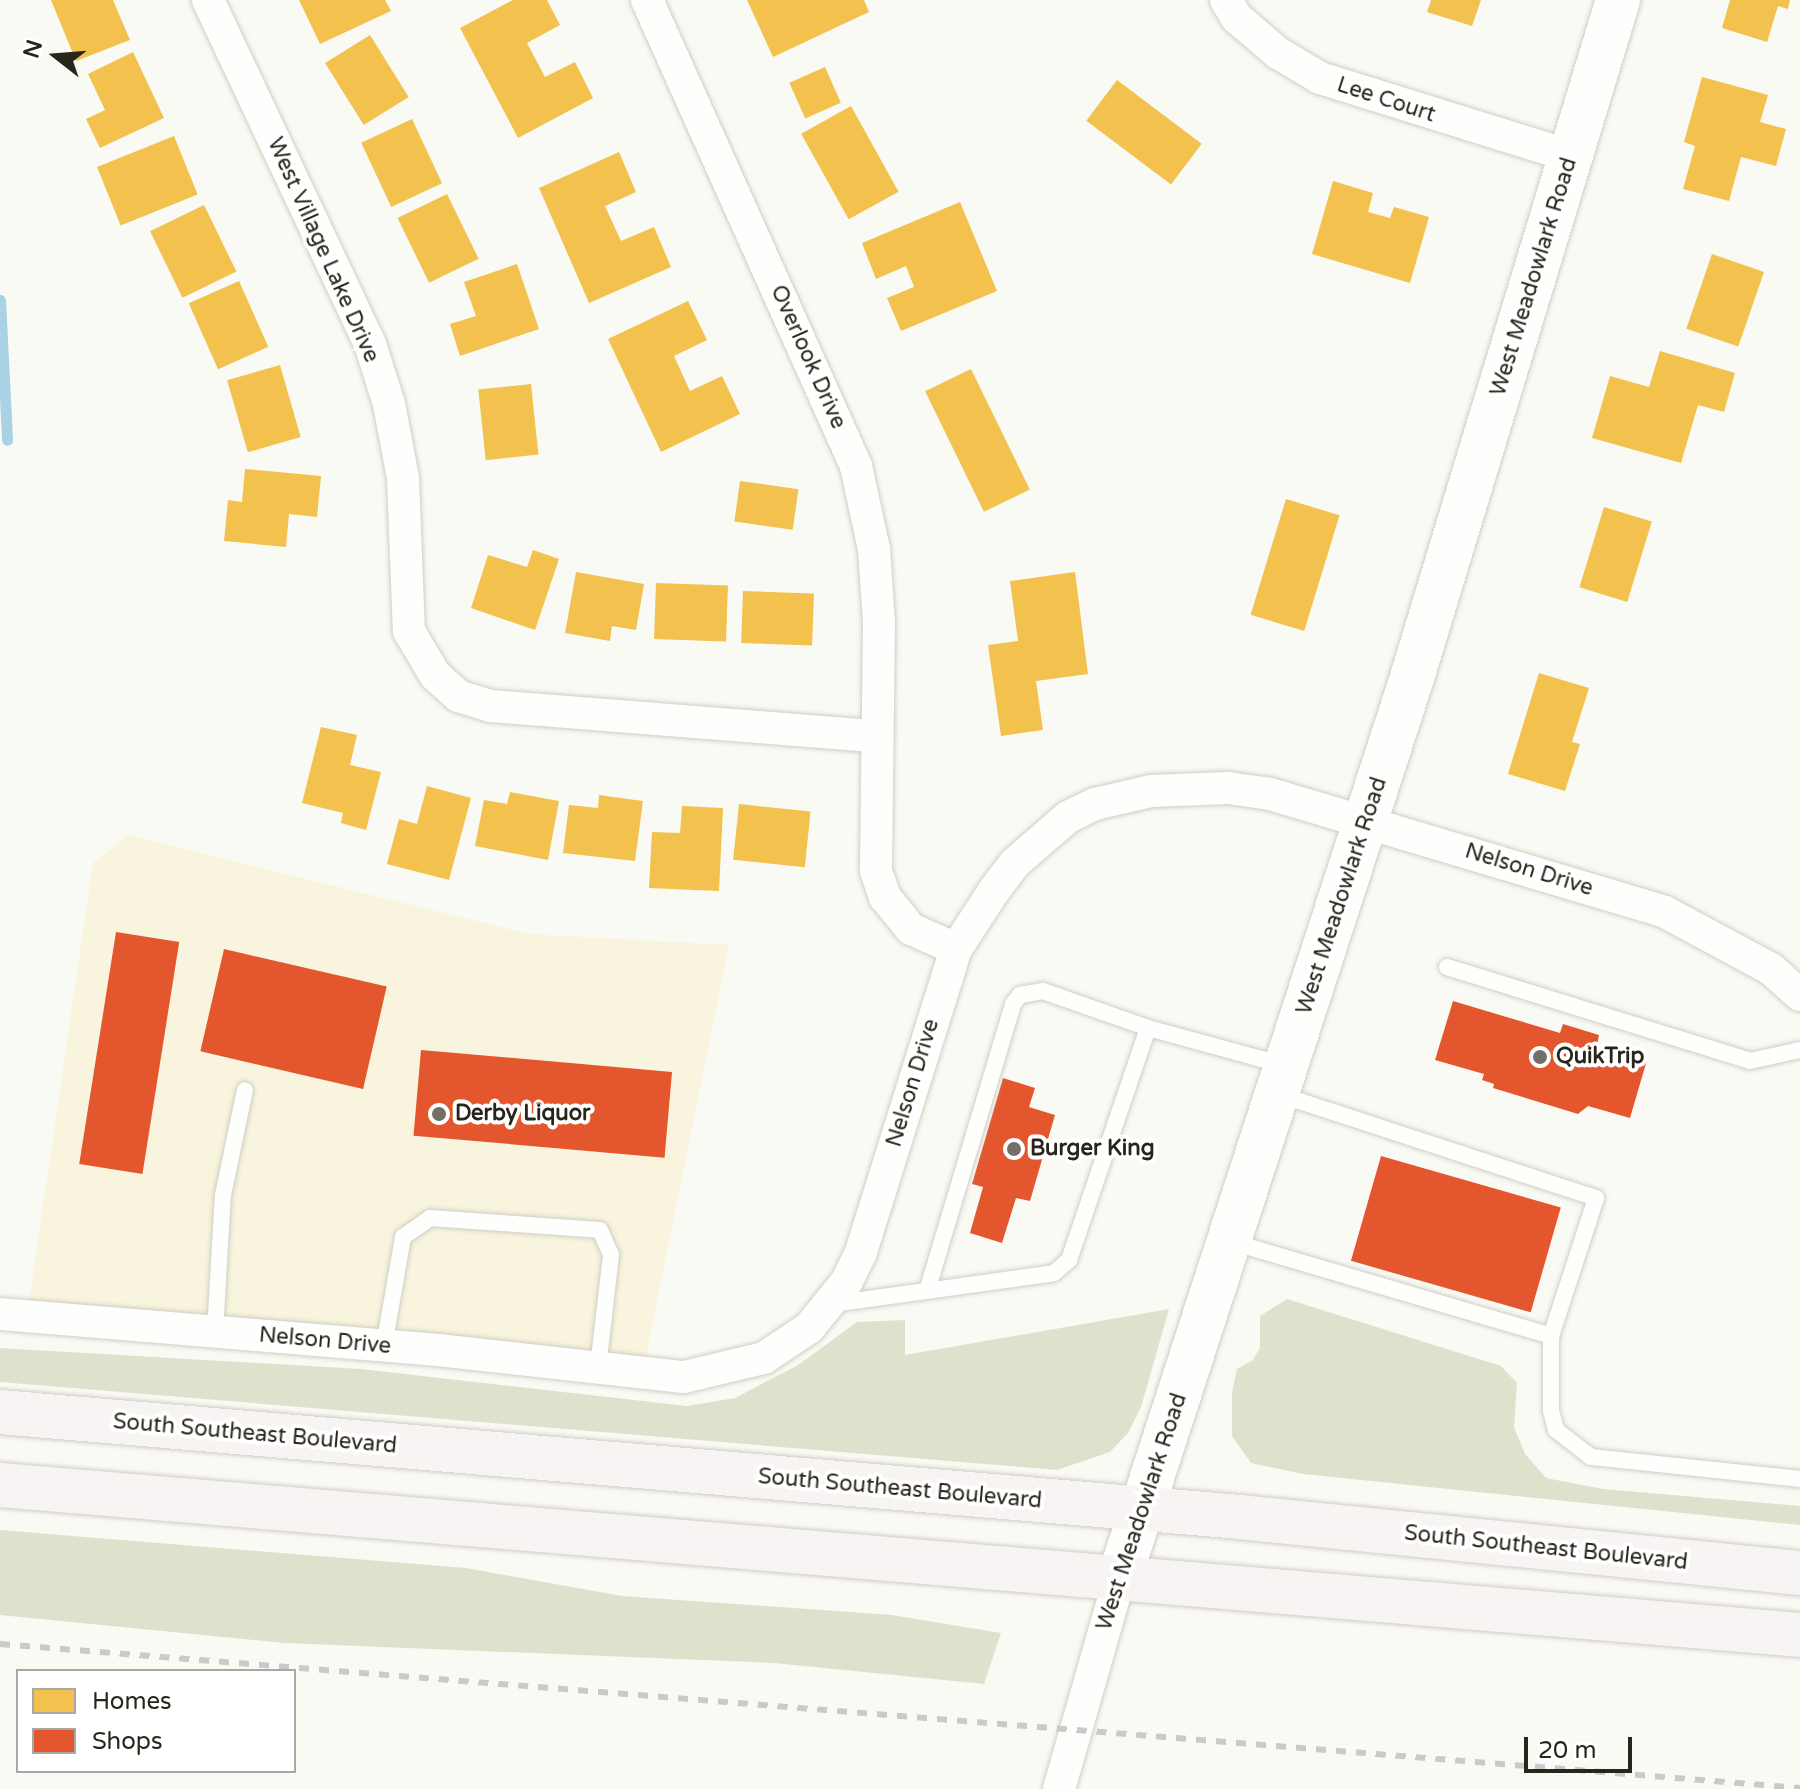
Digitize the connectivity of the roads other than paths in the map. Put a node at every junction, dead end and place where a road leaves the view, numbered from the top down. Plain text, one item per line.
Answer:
1 (208, 0) edge
2 (647, 0) edge
3 (1226, 0) edge
4 (1618, 0) edge
5 (1571, 156) junction
6 (876, 736) junction
7 (1366, 822) junction
8 (956, 949) junction
9 (1447, 967) dead end
10 (1800, 995) edge
11 (1148, 1028) junction
12 (1800, 1050) edge
13 (1283, 1080) junction
14 (245, 1090) dead end
15 (1231, 1241) junction
16 (927, 1291) junction
17 (831, 1304) junction
18 (0, 1314) edge
19 (215, 1332) junction
20 (1551, 1336) junction
21 (384, 1346) junction
22 (598, 1367) junction
23 (0, 1412) edge
24 (1800, 1479) edge
25 (0, 1485) edge
26 (1142, 1509) junction
27 (1800, 1573) edge
28 (1120, 1576) junction
29 (1800, 1635) edge
30 (1059, 1789) edge

1 - 6 street, West Village Lake Drive
2 - 6 street, Overlook Drive
3 - 5 street, Lee Court
4 - 5 main road, West Meadowlark Road
5 - 7 main road, West Meadowlark Road
6 - 8 street, Overlook Drive
7 - 8 street, Nelson Drive
7 - 10 street, Nelson Drive
7 - 13 main road, West Meadowlark Road
8 - 17 street, Nelson Drive
9 - 12 lane
11 - 13 lane
11 - 16 lane
11 - 16 lane
13 - 15 main road, West Meadowlark Road
13 - 20 lane
14 - 19 lane
15 - 20 lane
15 - 26 main road, West Meadowlark Road
16 - 17 lane
17 - 22 street, Nelson Drive
18 - 19 street, Nelson Drive
19 - 21 street, Nelson Drive
20 - 24 lane
21 - 22 street, Nelson Drive
21 - 22 lane
23 - 26 main road, South Southeast Boulevard
25 - 28 main road
26 - 27 main road, South Southeast Boulevard
26 - 28 main road, West Meadowlark Road
28 - 29 main road
28 - 30 street, West Meadowlark Road

